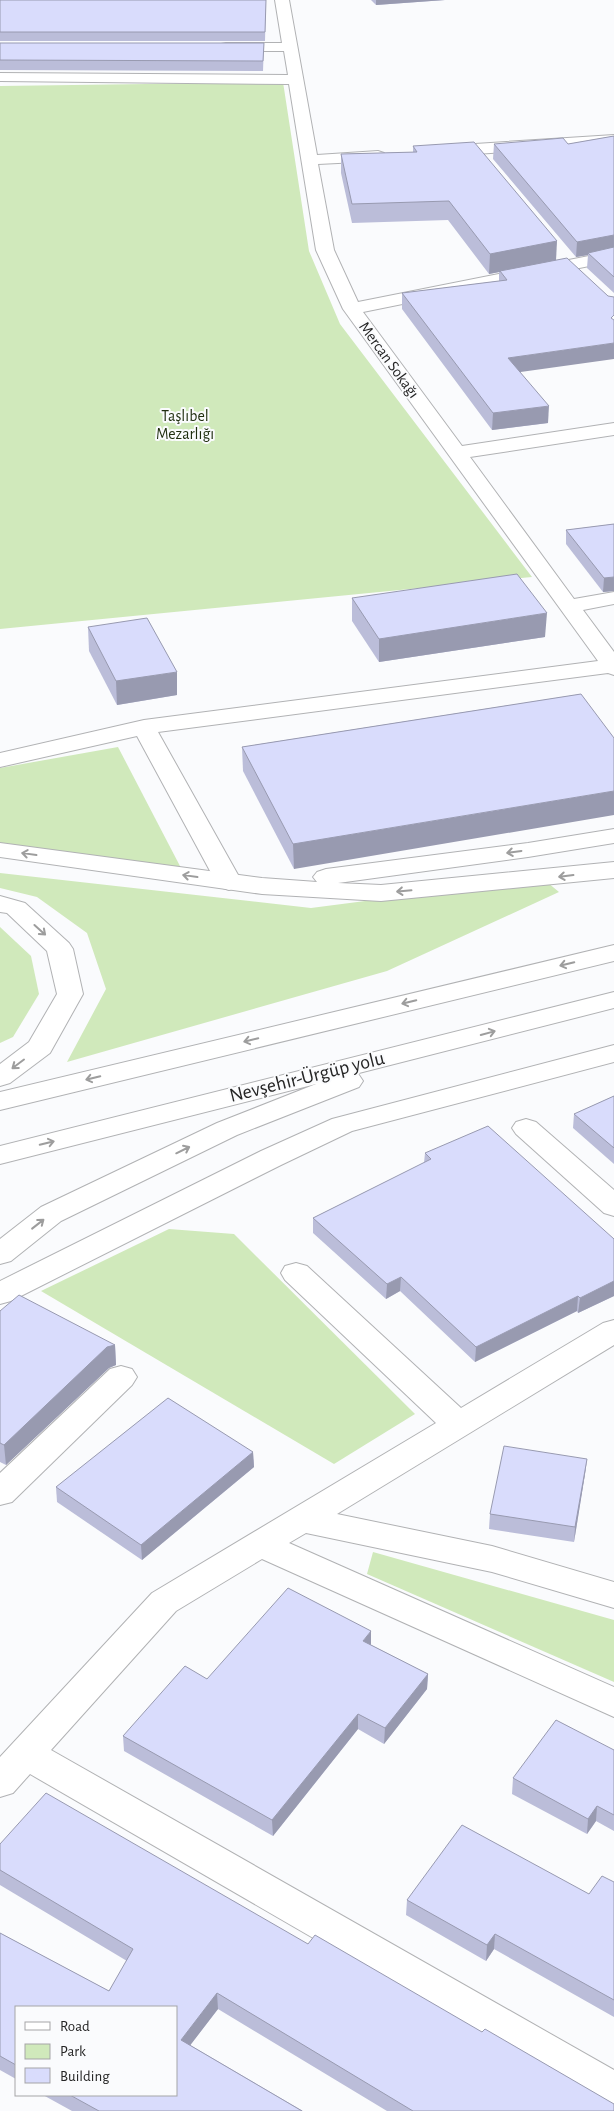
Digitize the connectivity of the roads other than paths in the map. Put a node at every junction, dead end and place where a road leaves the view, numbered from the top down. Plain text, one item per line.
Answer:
1 (282, 0) edge
2 (213, 47) edge
3 (290, 47) junction
4 (0, 77) edge
5 (296, 80) junction
6 (614, 140) edge
7 (474, 149) junction
8 (426, 152) edge
9 (397, 154) edge
10 (310, 160) junction
11 (487, 165) edge
12 (557, 249) dead end
13 (614, 256) edge
14 (576, 270) junction
15 (352, 309) junction
16 (614, 429) edge
17 (457, 453) junction
18 (614, 598) edge
19 (569, 606) junction
20 (613, 667) edge
21 (144, 728) junction
22 (0, 760) edge
23 (614, 836) edge
24 (0, 850) edge
25 (614, 870) edge
26 (229, 882) junction
27 (262, 886) junction
28 (0, 904) edge
29 (614, 953) edge
30 (614, 1000) edge
31 (440, 1045) junction
32 (614, 1053) edge
33 (0, 1077) edge
34 (0, 1101) edge
35 (526, 1128) dead end
36 (0, 1155) edge
37 (614, 1206) edge
38 (0, 1254) edge
39 (296, 1273) dead end
40 (0, 1294) edge
41 (614, 1331) edge
42 (121, 1377) dead end
43 (459, 1425) junction
44 (0, 1493) edge
45 (301, 1519) junction
46 (260, 1544) junction
47 (614, 1595) edge
48 (614, 1703) edge
49 (26, 1754) junction
50 (0, 1782) edge
51 (614, 2091) edge

1 - 3 main road, Mercan Sokağı
2 - 3 main road
3 - 5 main road, Mercan Sokağı
4 - 5 main road
5 - 10 main road, Mercan Sokağı
6 - 7 main road
7 - 8 main road
7 - 11 main road
9 - 10 main road
10 - 15 main road, Mercan Sokağı
12 - 14 main road
13 - 14 main road
14 - 15 main road
15 - 17 main road, Mercan Sokağı
16 - 17 main road
17 - 19 main road, Mercan Sokağı
18 - 19 main road
19 - 20 main road, Mercan Sokağı
20 - 21 main road
21 - 22 main road
21 - 26 main road
23 -> 27 main road
26 -> 24 main road
25 -> 27 main road
26 - 27 main road
28 -> 33 main road
29 -> 34 main road
31 -> 30 main road, Nevşehir-Ürgüp yolu
36 -> 31 main road, Nevşehir-Ürgüp yolu
38 -> 31 main road
32 - 40 main road
35 - 37 main road
39 - 43 main road
41 - 43 main road
42 - 44 main road
43 - 45 main road
45 - 46 main road
45 - 47 main road
46 - 48 main road
46 - 49 main road
49 - 50 main road
49 - 51 main road

